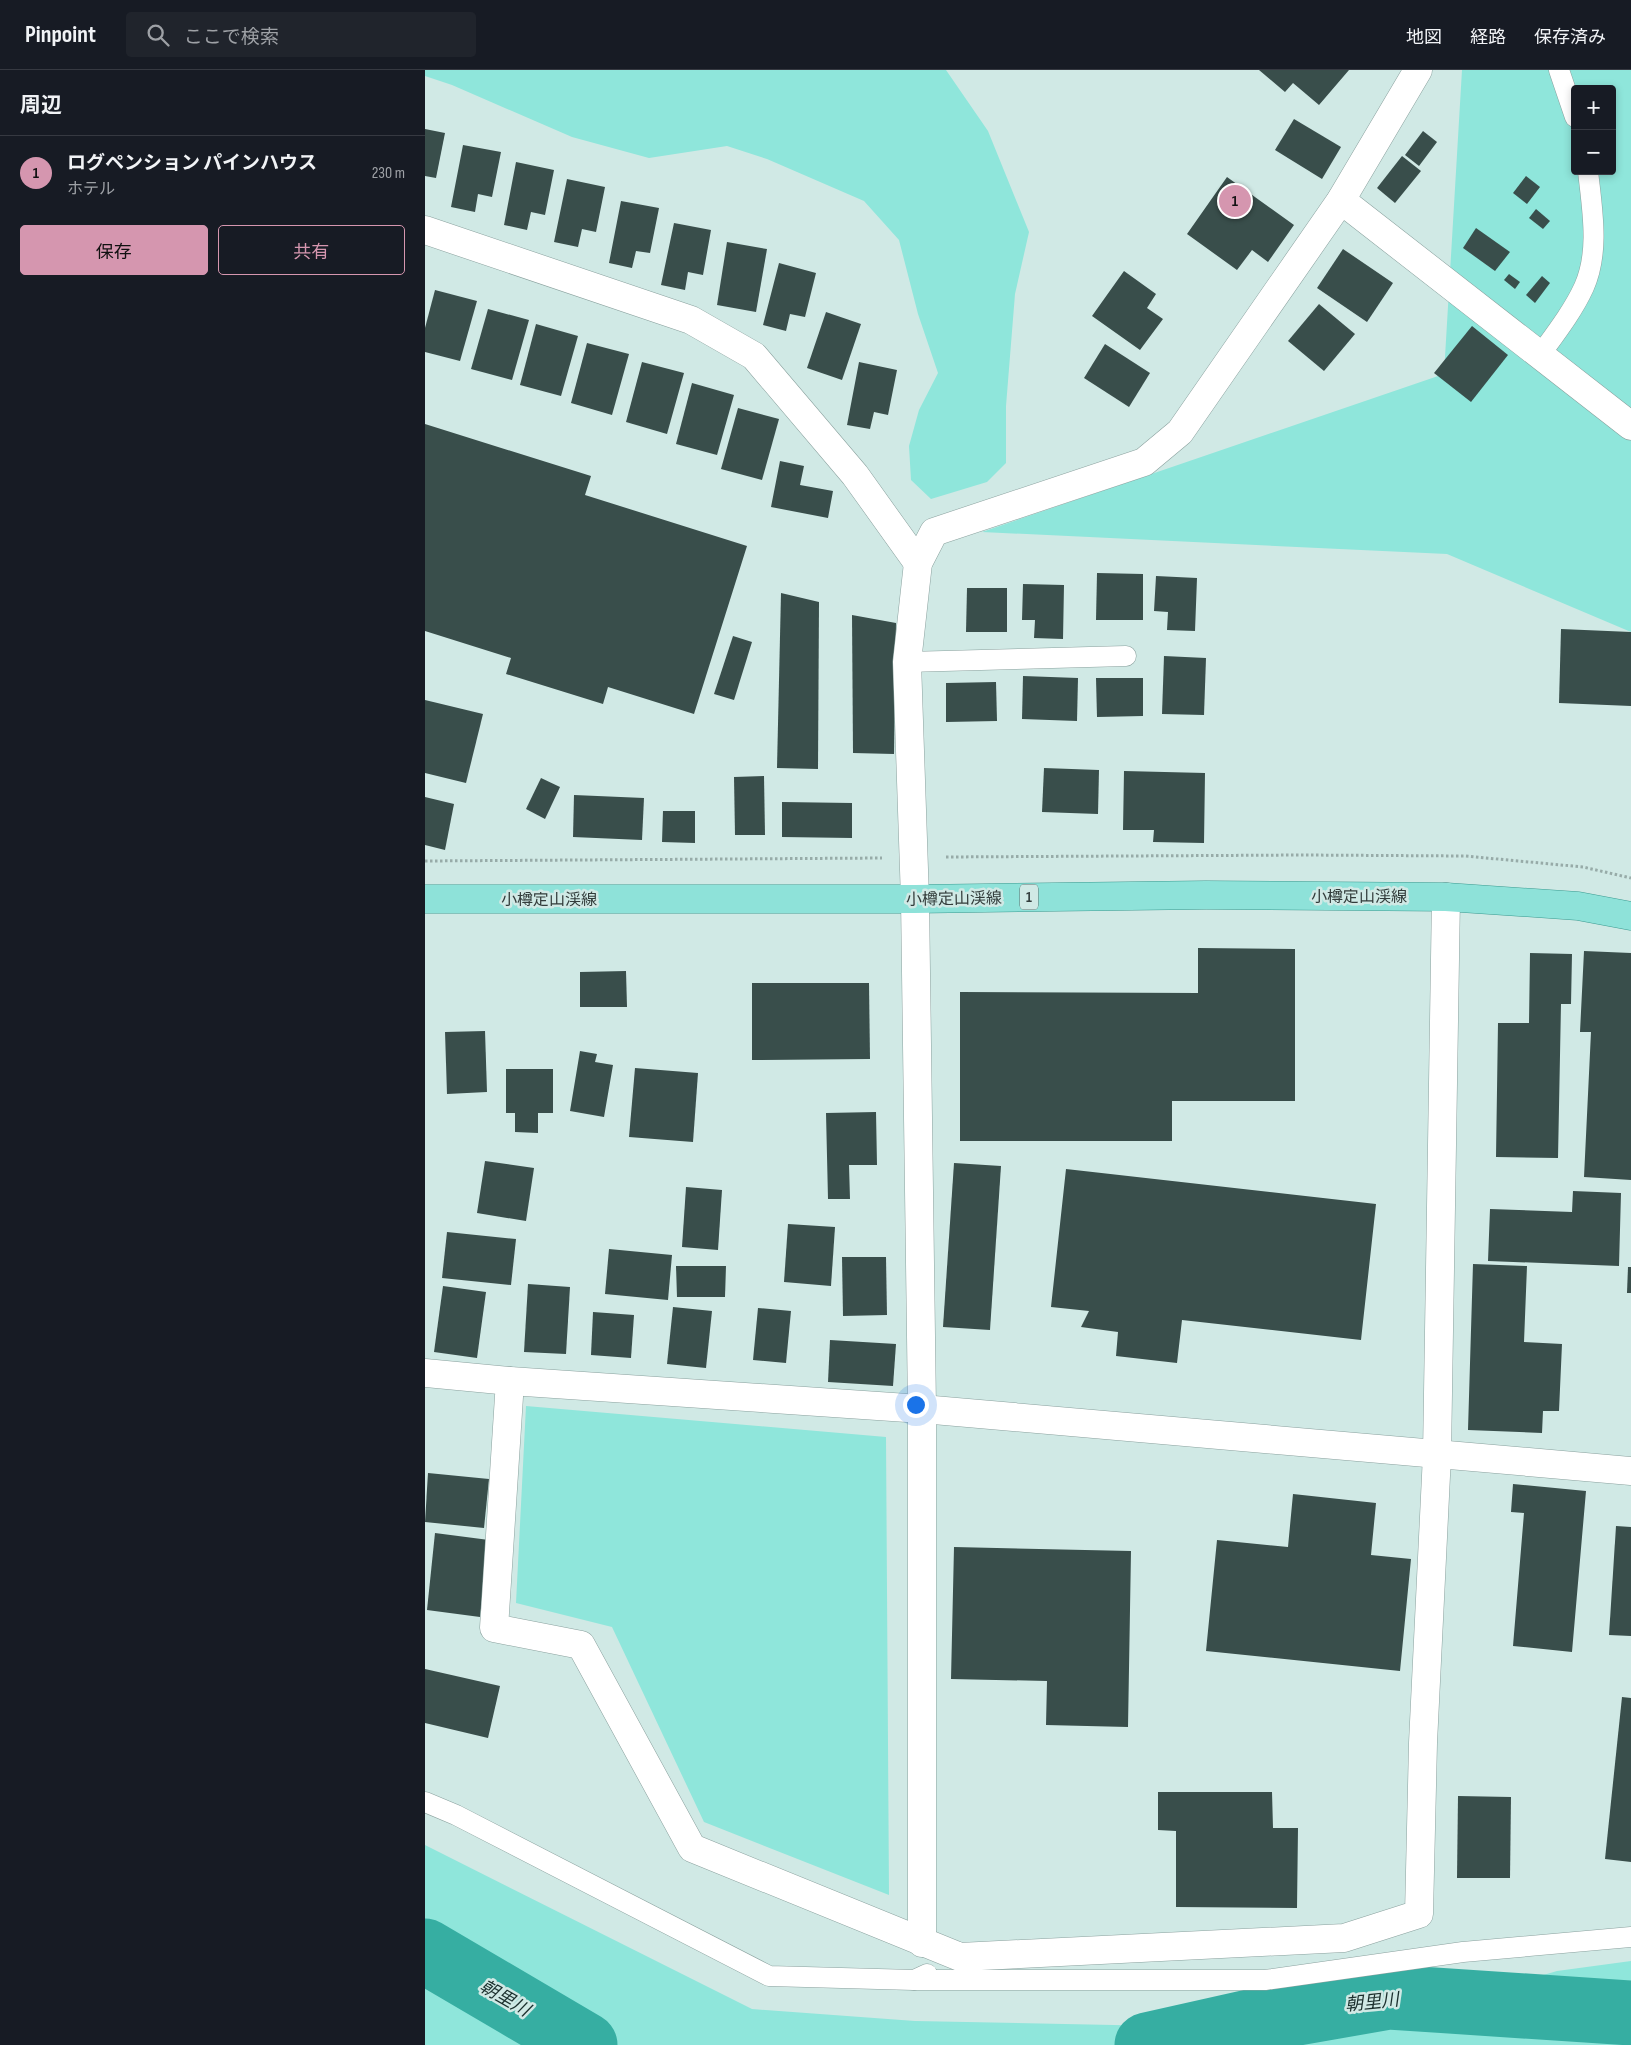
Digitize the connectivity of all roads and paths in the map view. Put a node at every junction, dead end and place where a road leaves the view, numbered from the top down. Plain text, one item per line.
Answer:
1 (1418, 70) edge
2 (1559, 70) edge
3 (1571, 105) edge
4 (1588, 175) edge
5 (1341, 200) junction
6 (425, 230) edge
7 (1540, 355) junction
8 (1631, 426) edge
9 (918, 563) junction
10 (1126, 656) dead end
11 (907, 662) junction
12 (914, 858) junction
13 (425, 861) edge
14 (1631, 878) edge
15 (1446, 897) junction
16 (425, 899) edge
17 (915, 899) junction
18 (1631, 916) edge
19 (425, 1373) edge
20 (510, 1381) junction
21 (922, 1409) junction
22 (1437, 1455) junction
23 (1631, 1471) edge
24 (425, 1802) edge
25 (1631, 1937) edge
26 (922, 1943) junction
27 (960, 1957) junction
28 (914, 1980) junction

1 - 5 street
2 - 3 lane
4 - 7 lane
5 - 7 street
5 - 9 street
6 - 9 street
7 - 8 street
9 - 11 street
10 - 11 lane
11 - 12 street
12 - 13 path
12 - 14 path
12 - 17 street
15 - 17 main road, 小樽定山渓線 / 1
15 - 18 main road, 小樽定山渓線 / 1
15 - 22 street
16 - 17 main road, 小樽定山渓線 / 1
17 - 21 street
19 - 20 street
20 - 21 street
20 - 26 street
21 - 22 street
21 - 26 street
22 - 23 street
22 - 27 street
24 - 28 lane
25 - 28 lane
26 - 27 street
27 - 28 lane

